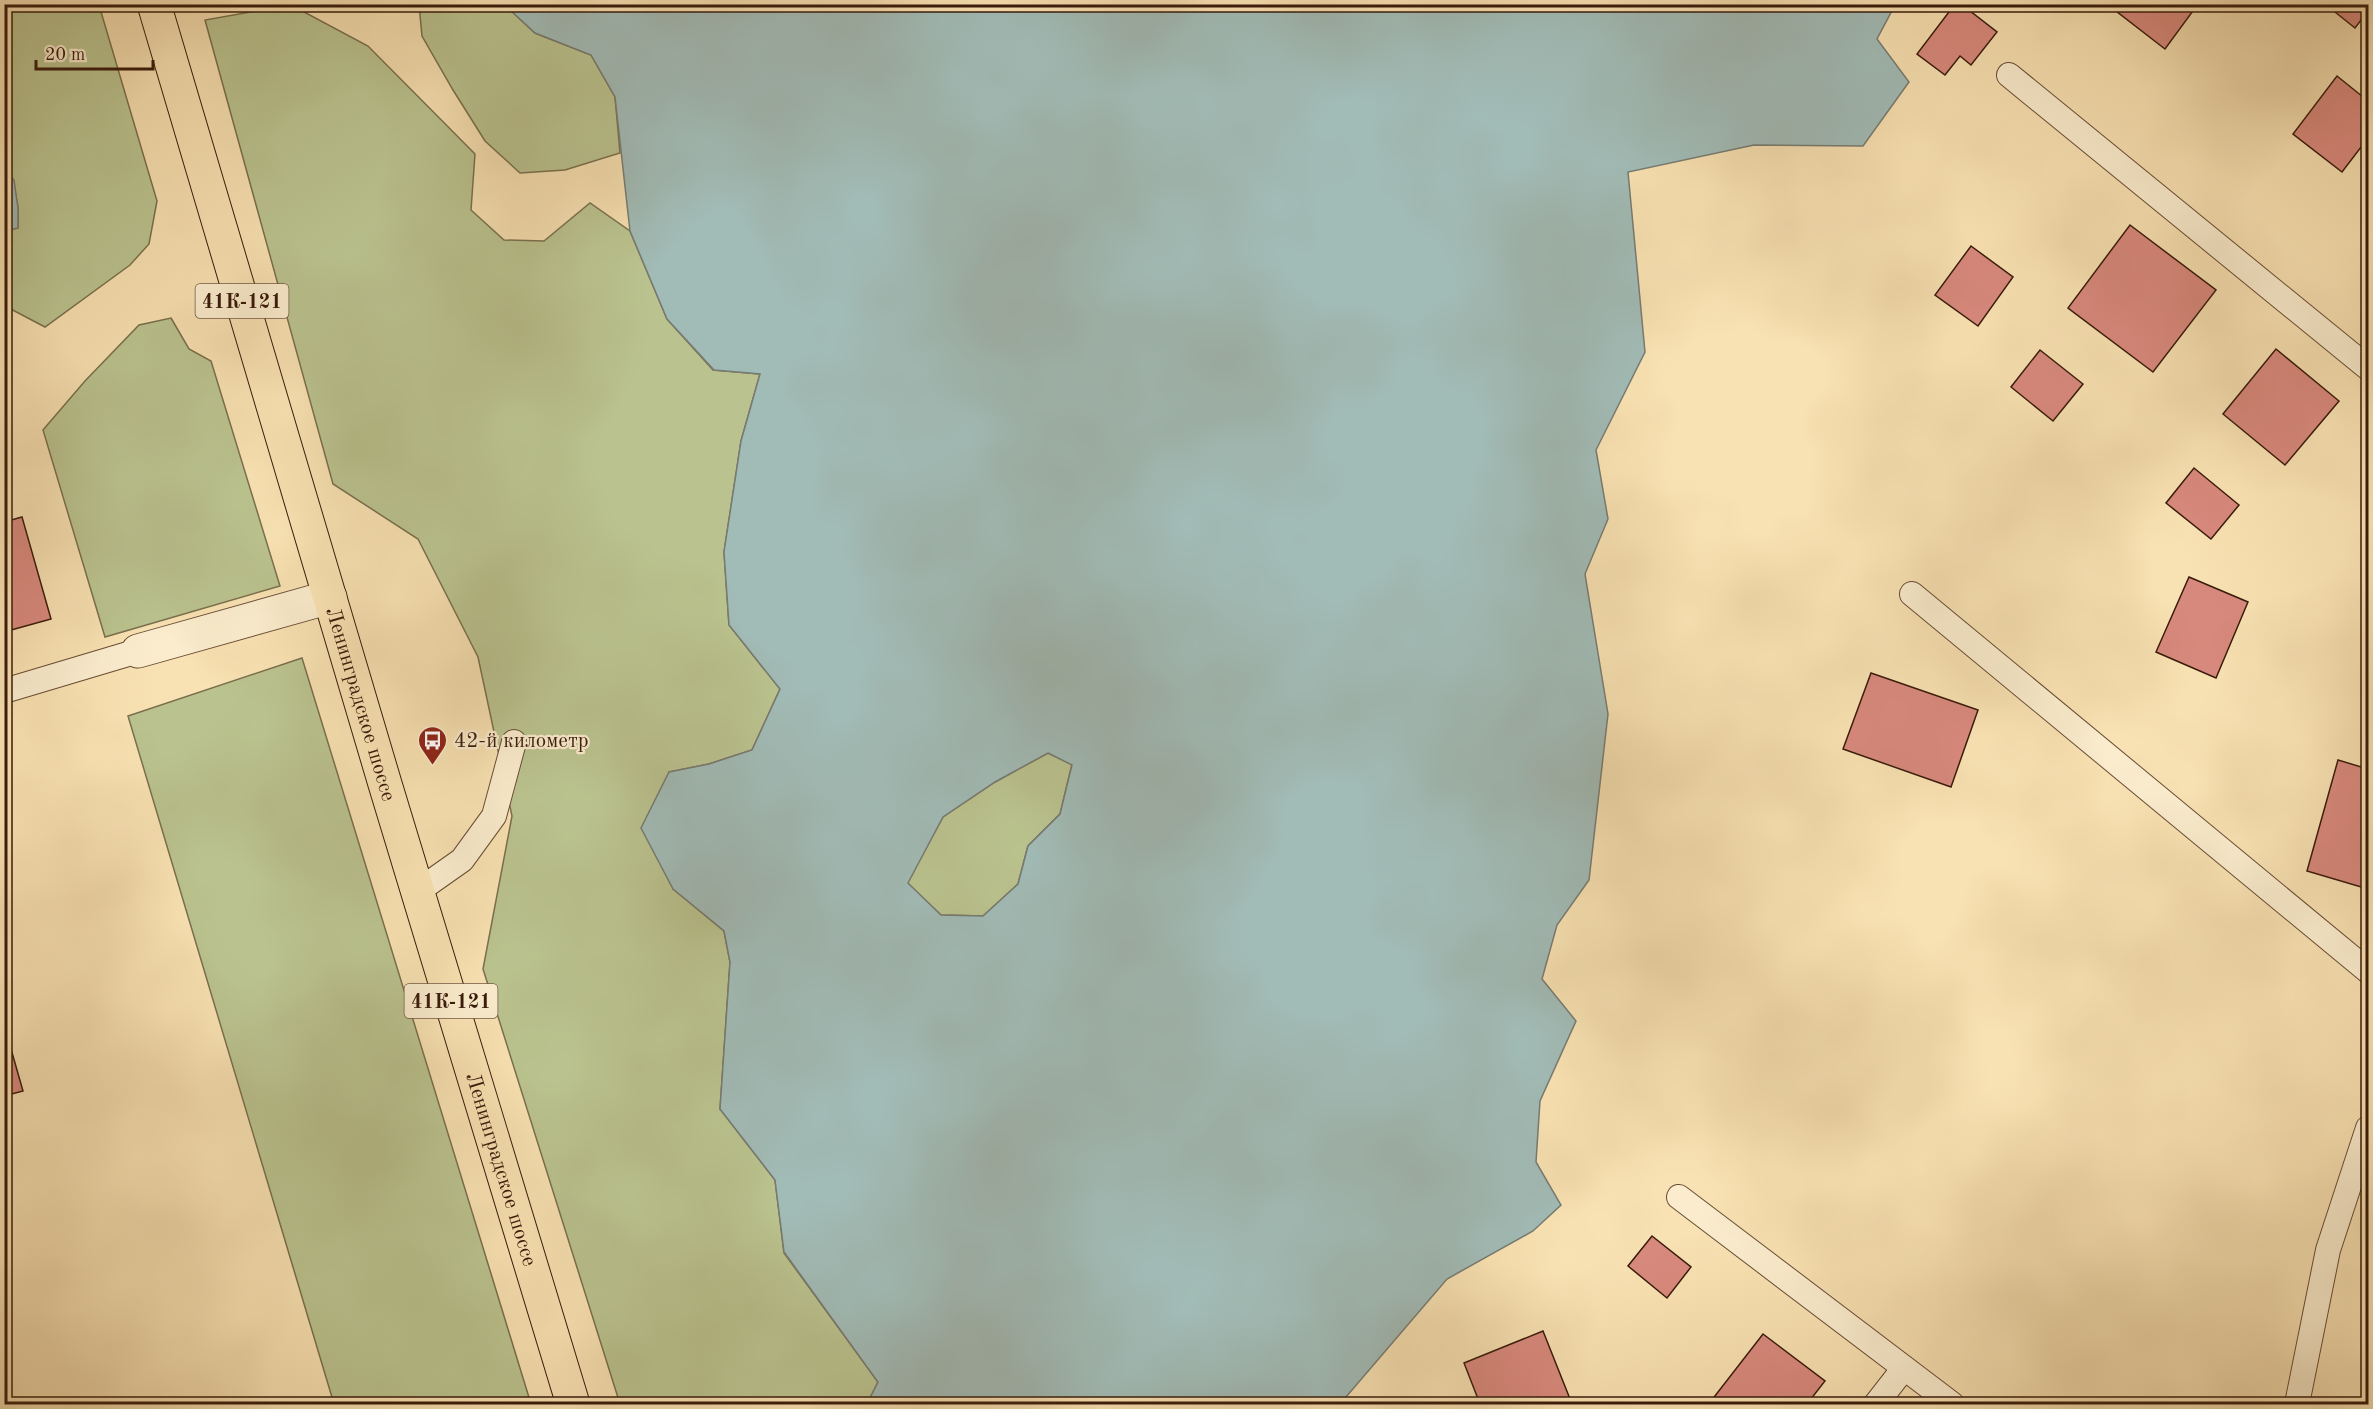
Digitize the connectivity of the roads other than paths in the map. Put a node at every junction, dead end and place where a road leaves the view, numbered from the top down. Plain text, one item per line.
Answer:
1 (154, 4) edge
2 (2009, 75) dead end
3 (2368, 368) edge
4 (1912, 594) dead end
5 (330, 597) junction
6 (138, 651) joint
7 (4, 691) edge
8 (514, 742) dead end
9 (418, 891) junction
10 (2368, 971) edge
11 (2368, 1128) edge
12 (1679, 1197) dead end
13 (1904, 1368) junction
14 (573, 1404) edge
15 (1876, 1404) edge
16 (1952, 1404) edge
17 (2297, 1404) edge

1 - 5 main road, Ленинградское шоссе / 41К-121
2 - 3 lane
4 - 10 lane
5 - 6 street
5 - 9 main road, Ленинградское шоссе / 41К-121
6 - 7 lane
8 - 9 lane
9 - 14 main road, Ленинградское шоссе / 41К-121
11 - 17 lane
12 - 13 lane
13 - 15 lane
13 - 16 lane

